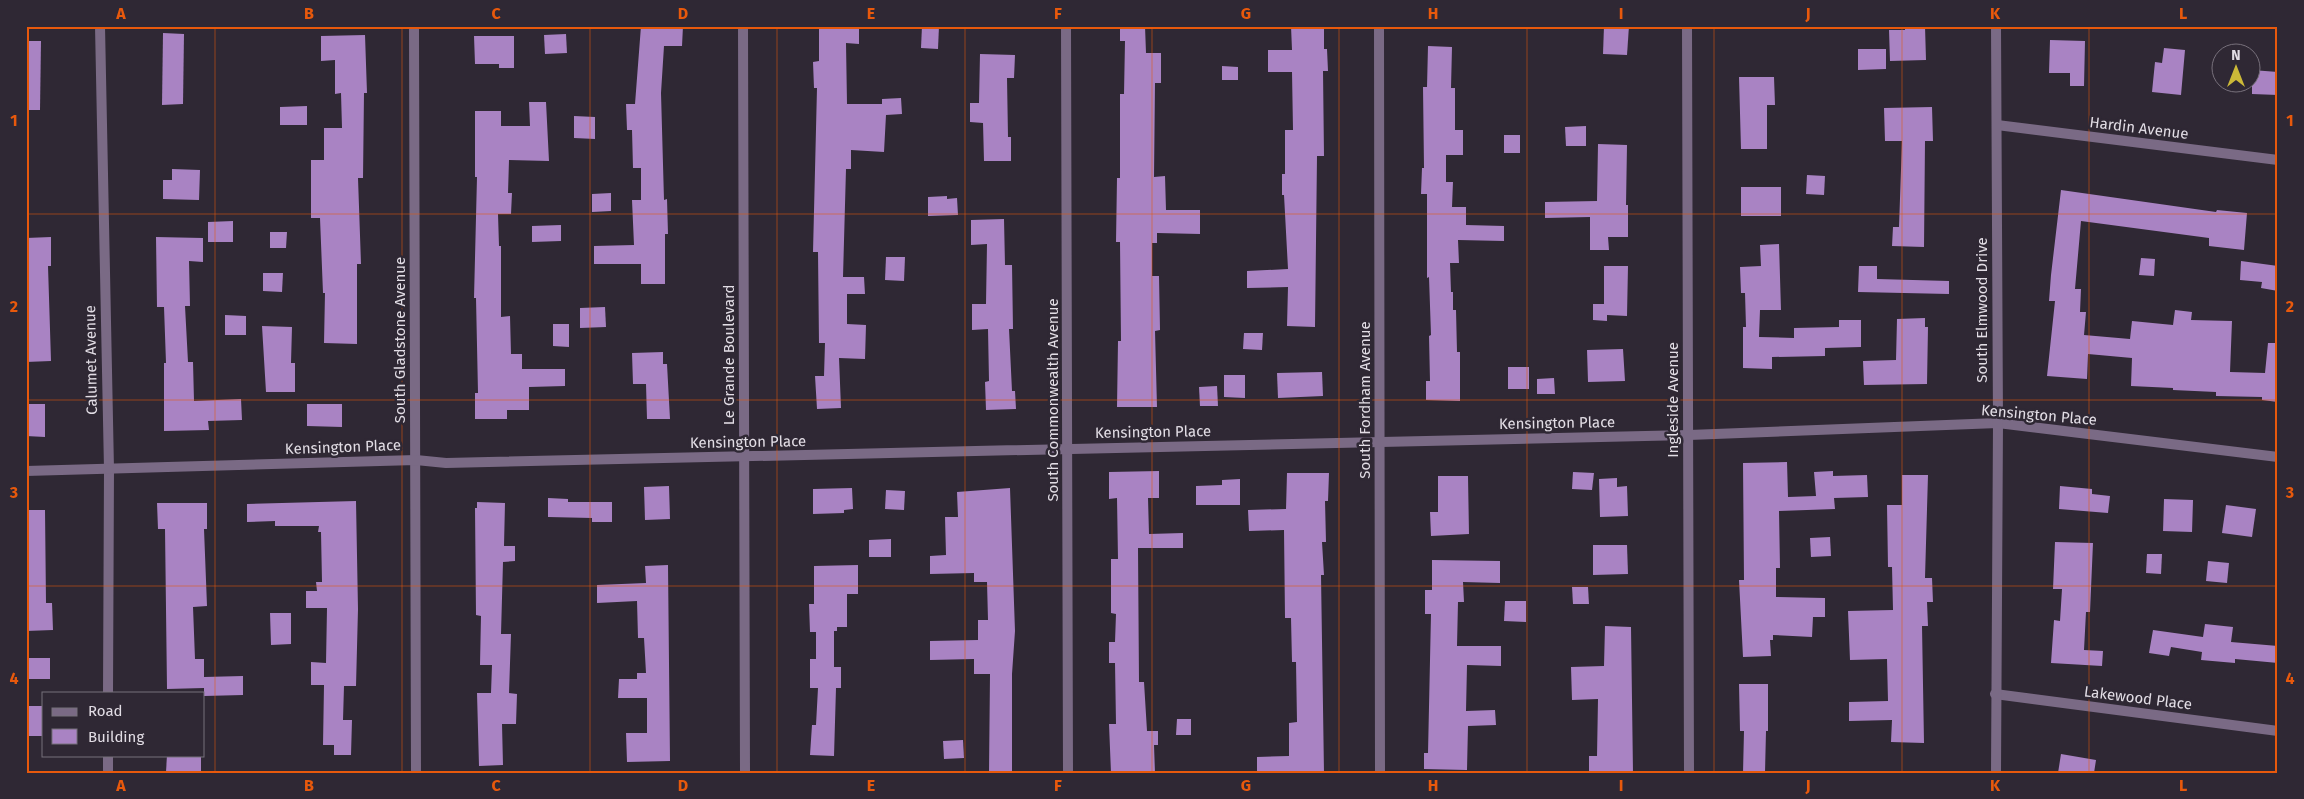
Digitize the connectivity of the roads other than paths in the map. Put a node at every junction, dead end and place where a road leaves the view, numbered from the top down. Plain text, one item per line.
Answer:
1 (100, 26) edge
2 (414, 26) edge
3 (742, 26) edge
4 (1066, 26) edge
5 (1379, 26) edge
6 (1687, 26) edge
7 (1996, 26) edge
8 (1997, 125) junction
9 (2278, 160) edge
10 (1998, 423) junction
11 (1689, 434) junction
12 (1380, 442) junction
13 (1068, 450) junction
14 (744, 457) junction
15 (2278, 457) edge
16 (416, 460) junction
17 (109, 469) junction
18 (26, 471) edge
19 (108, 692) edge
20 (1995, 694) junction
21 (2278, 731) edge
22 (108, 756) edge
23 (108, 773) edge
24 (416, 773) edge
25 (745, 773) edge
26 (1068, 773) edge
27 (1380, 773) edge
28 (1689, 773) edge
29 (1996, 773) edge

1 - 17 street, Calumet Avenue
2 - 16 street, South Gladstone Avenue
3 - 14 street, Le Grande Boulevard
4 - 13 street, South Commonwealth Avenue
5 - 12 street, South Fordham Avenue
6 - 11 street, Ingleside Avenue
7 - 8 street, South Elmwood Drive
8 - 9 street, Hardin Avenue
8 - 10 street, South Elmwood Drive
10 - 11 street, Kensington Place
10 - 15 street, Kensington Place
10 - 20 street, South Elmwood Drive
11 - 12 street, Kensington Place
11 - 28 street, Ingleside Avenue
12 - 13 street, Kensington Place
12 - 27 street, South Fordham Avenue
13 - 14 street, Kensington Place
13 - 26 street, South Commonwealth Avenue
14 - 16 street, Kensington Place
14 - 25 street, Le Grande Boulevard
16 - 17 street, Kensington Place
16 - 24 street, South Gladstone Avenue
17 - 18 street, Kensington Place
17 - 19 street, Calumet Avenue
20 - 21 street, Lakewood Place
20 - 29 street, South Elmwood Drive
22 - 23 street

